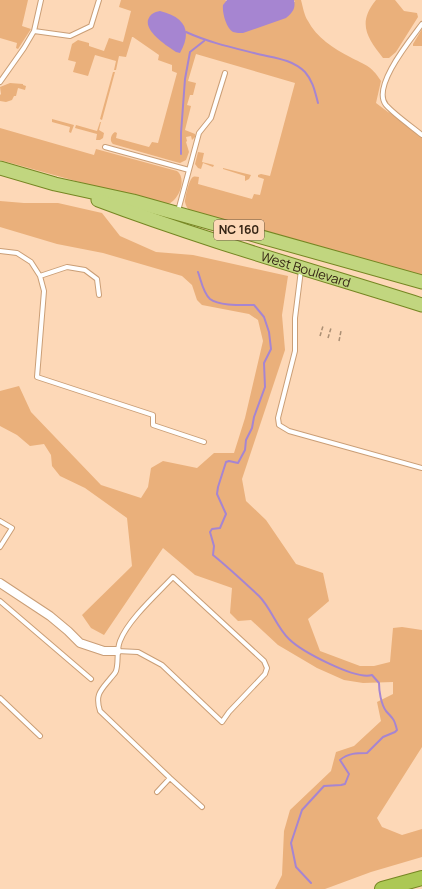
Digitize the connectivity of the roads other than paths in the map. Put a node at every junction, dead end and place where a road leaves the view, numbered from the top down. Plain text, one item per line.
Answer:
1 (41, 0) edge
2 (99, 0) edge
3 (422, 24) edge
4 (34, 31) junction
5 (225, 73) dead end
6 (0, 82) edge
7 (422, 135) edge
8 (105, 147) dead end
9 (0, 168) edge
10 (189, 170) junction
11 (55, 184) junction
12 (177, 213) junction
13 (0, 251) edge
14 (301, 267) junction
15 (40, 276) junction
16 (422, 282) edge
17 (99, 295) dead end
18 (422, 305) edge
19 (204, 442) dead end
20 (422, 468) edge
21 (0, 521) edge
22 (0, 547) edge
23 (0, 584) edge
24 (0, 601) edge
25 (117, 652) junction
26 (91, 679) dead end
27 (0, 698) edge
28 (40, 736) dead end
29 (170, 778) junction
30 (157, 792) dead end
31 (202, 807) dead end
32 (422, 878) edge
33 (382, 889) edge

1 - 4 lane
2 - 4 lane
3 - 7 lane
4 - 6 lane
5 - 10 lane
8 - 10 lane
9 - 11 main road, West Boulevard / NC 160
10 - 12 lane
11 - 12 main road, West Boulevard / NC 160
11 - 14 main road, West Boulevard / NC 160
12 - 16 main road, West Boulevard / NC 160
13 - 15 lane
14 - 18 main road, West Boulevard / NC 160
14 - 20 lane
15 - 17 lane
15 - 19 lane
21 - 22 lane
23 - 25 street
24 - 26 lane
25 - 25 lane
25 - 29 lane
27 - 28 lane
29 - 30 lane
29 - 31 lane
32 - 33 highway

